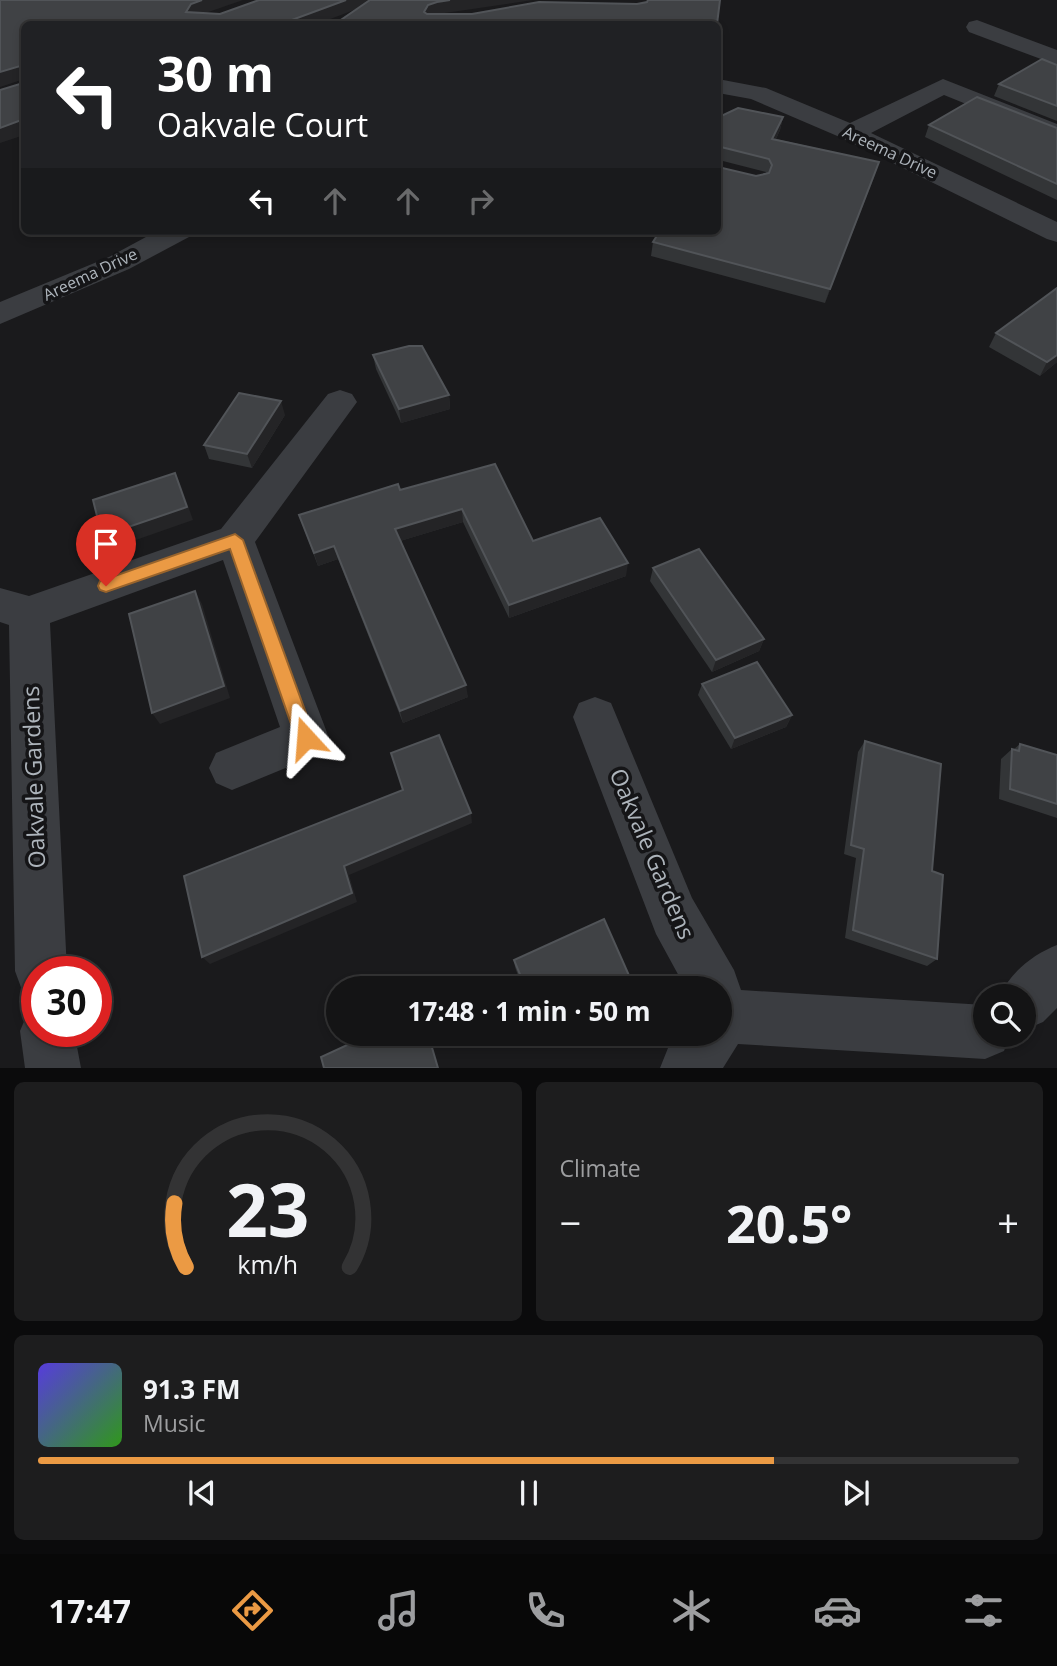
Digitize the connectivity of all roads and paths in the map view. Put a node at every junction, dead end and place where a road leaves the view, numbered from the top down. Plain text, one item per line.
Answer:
1 (977, 27) dead end
2 (1045, 27) dead end
3 (1018, 43) junction
4 (1057, 58) edge
5 (721, 87) edge
6 (851, 132) junction
7 (1057, 133) edge
8 (1057, 233) edge
9 (172, 235) edge
10 (0, 314) edge
11 (340, 402) dead end
12 (235, 540) junction
13 (14, 609) edge
14 (595, 717) dead end
15 (232, 768) dead end
16 (40, 956) edge
17 (1057, 971) edge
18 (702, 976) edge
19 (1036, 991) edge
20 (732, 1014) edge
21 (973, 1031) edge
22 (700, 1046) edge
23 (50, 1047) edge
24 (53, 1068) edge
25 (688, 1068) edge

1 - 3 street
2 - 3 street
3 - 4 street
5 - 6 street, Areema Drive
6 - 7 street
6 - 8 street, Areema Drive
9 - 10 street, Areema Drive
11 - 12 street
12 - 13 street
12 - 15 street
13 - 16 street, Oakvale Gardens
14 - 18 street, Oakvale Gardens
17 - 19 street
20 - 21 street
22 - 25 street
23 - 24 street

